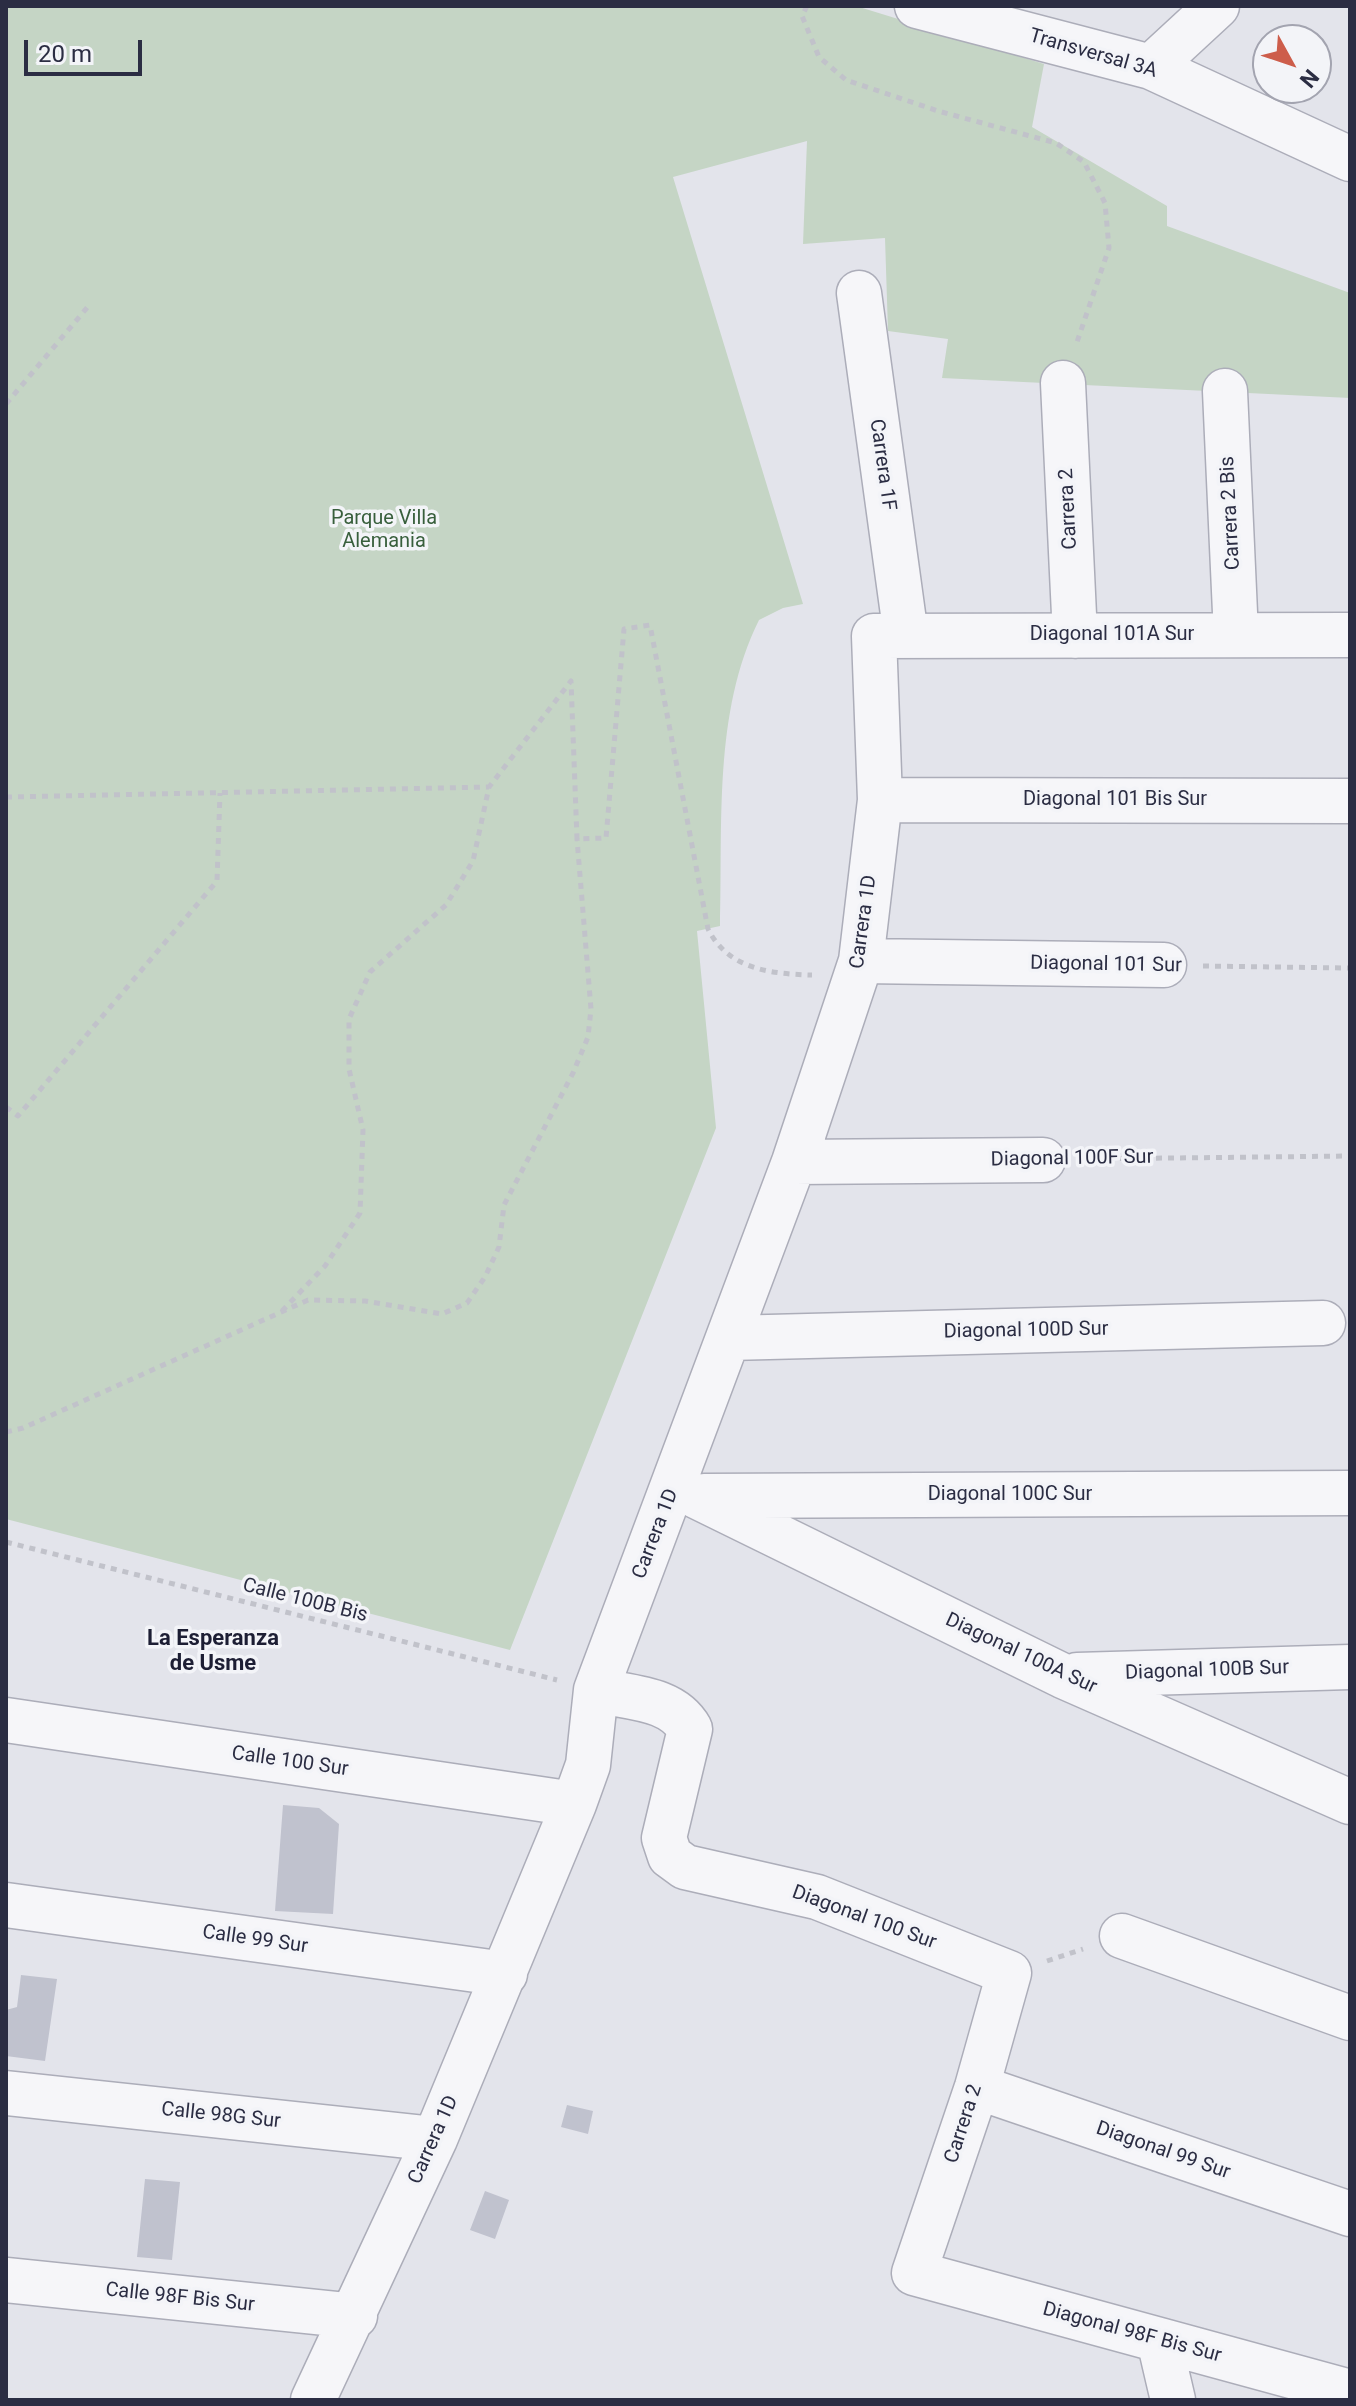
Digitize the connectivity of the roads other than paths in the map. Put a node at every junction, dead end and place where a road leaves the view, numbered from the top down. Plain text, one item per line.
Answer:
1 (1217, 6) edge
2 (939, 8) edge
3 (1151, 67) junction
4 (1341, 142) edge
5 (859, 293) dead end
6 (1063, 383) road end
7 (1225, 391) dead end
8 (1236, 635) junction
9 (1350, 635) edge
10 (890, 636) junction
11 (1075, 636) junction
12 (880, 800) junction
13 (1350, 801) edge
14 (1164, 965) road end
15 (859, 969) junction
16 (1043, 1160) road end
17 (794, 1162) junction
18 (1323, 1323) dead end
19 (729, 1338) junction
20 (1350, 1493) edge
21 (683, 1496) junction
22 (1350, 1667) edge
23 (1063, 1676) junction
24 (596, 1690) junction
25 (6, 1720) edge
26 (1350, 1802) edge
27 (574, 1804) junction
28 (6, 1905) edge
29 (1122, 1936) road end
30 (1009, 1973) joint
31 (505, 1974) junction
32 (1350, 2018) edge
33 (977, 2087) junction
34 (6, 2093) edge
35 (435, 2139) junction
36 (1350, 2214) edge
37 (914, 2273) joint
38 (6, 2280) edge
39 (355, 2316) junction
40 (1159, 2340) junction
41 (1350, 2392) edge
42 (313, 2400) edge
43 (1173, 2400) edge

1 - 3 street
2 - 3 street, Transversal 3A
3 - 4 street, Transversal 3A
5 - 10 street, Carrera 1F
6 - 11 street, Carrera 2
7 - 8 street, Carrera 2 Bis
8 - 9 street, Diagonal 101A Sur
8 - 11 street, Diagonal 101A Sur
10 - 11 street, Diagonal 101A Sur
10 - 12 street, Carrera 1D
12 - 13 street, Diagonal 101 Bis Sur
12 - 15 street, Carrera 1D
14 - 15 street, Diagonal 101 Sur
15 - 17 street, Carrera 1D
16 - 17 street, Diagonal 100F Sur
17 - 19 street, Carrera 1D
18 - 19 street, Diagonal 100D Sur
19 - 21 street, Carrera 1D
20 - 21 street, Diagonal 100C Sur
21 - 23 street, Diagonal 100A Sur
21 - 24 street, Carrera 1D
22 - 23 street, Diagonal 100B Sur
23 - 26 street, Diagonal 100A Sur
24 - 27 street, Carrera 1D
24 - 30 street, Diagonal 100 Sur
25 - 27 street, Calle 100 Sur
27 - 31 street, Carrera 1D
28 - 31 street, Calle 99 Sur
29 - 32 street
30 - 33 street, Carrera 2
31 - 35 street, Carrera 1D
33 - 36 street, Diagonal 99 Sur
33 - 37 street, Carrera 2
34 - 35 street, Calle 98G Sur
35 - 39 street, Carrera 1D
37 - 40 street, Diagonal 98F Bis Sur
38 - 39 street, Calle 98F Bis Sur
39 - 42 street, Carrera 1D
40 - 41 street, Diagonal 98F Bis Sur
40 - 43 street

